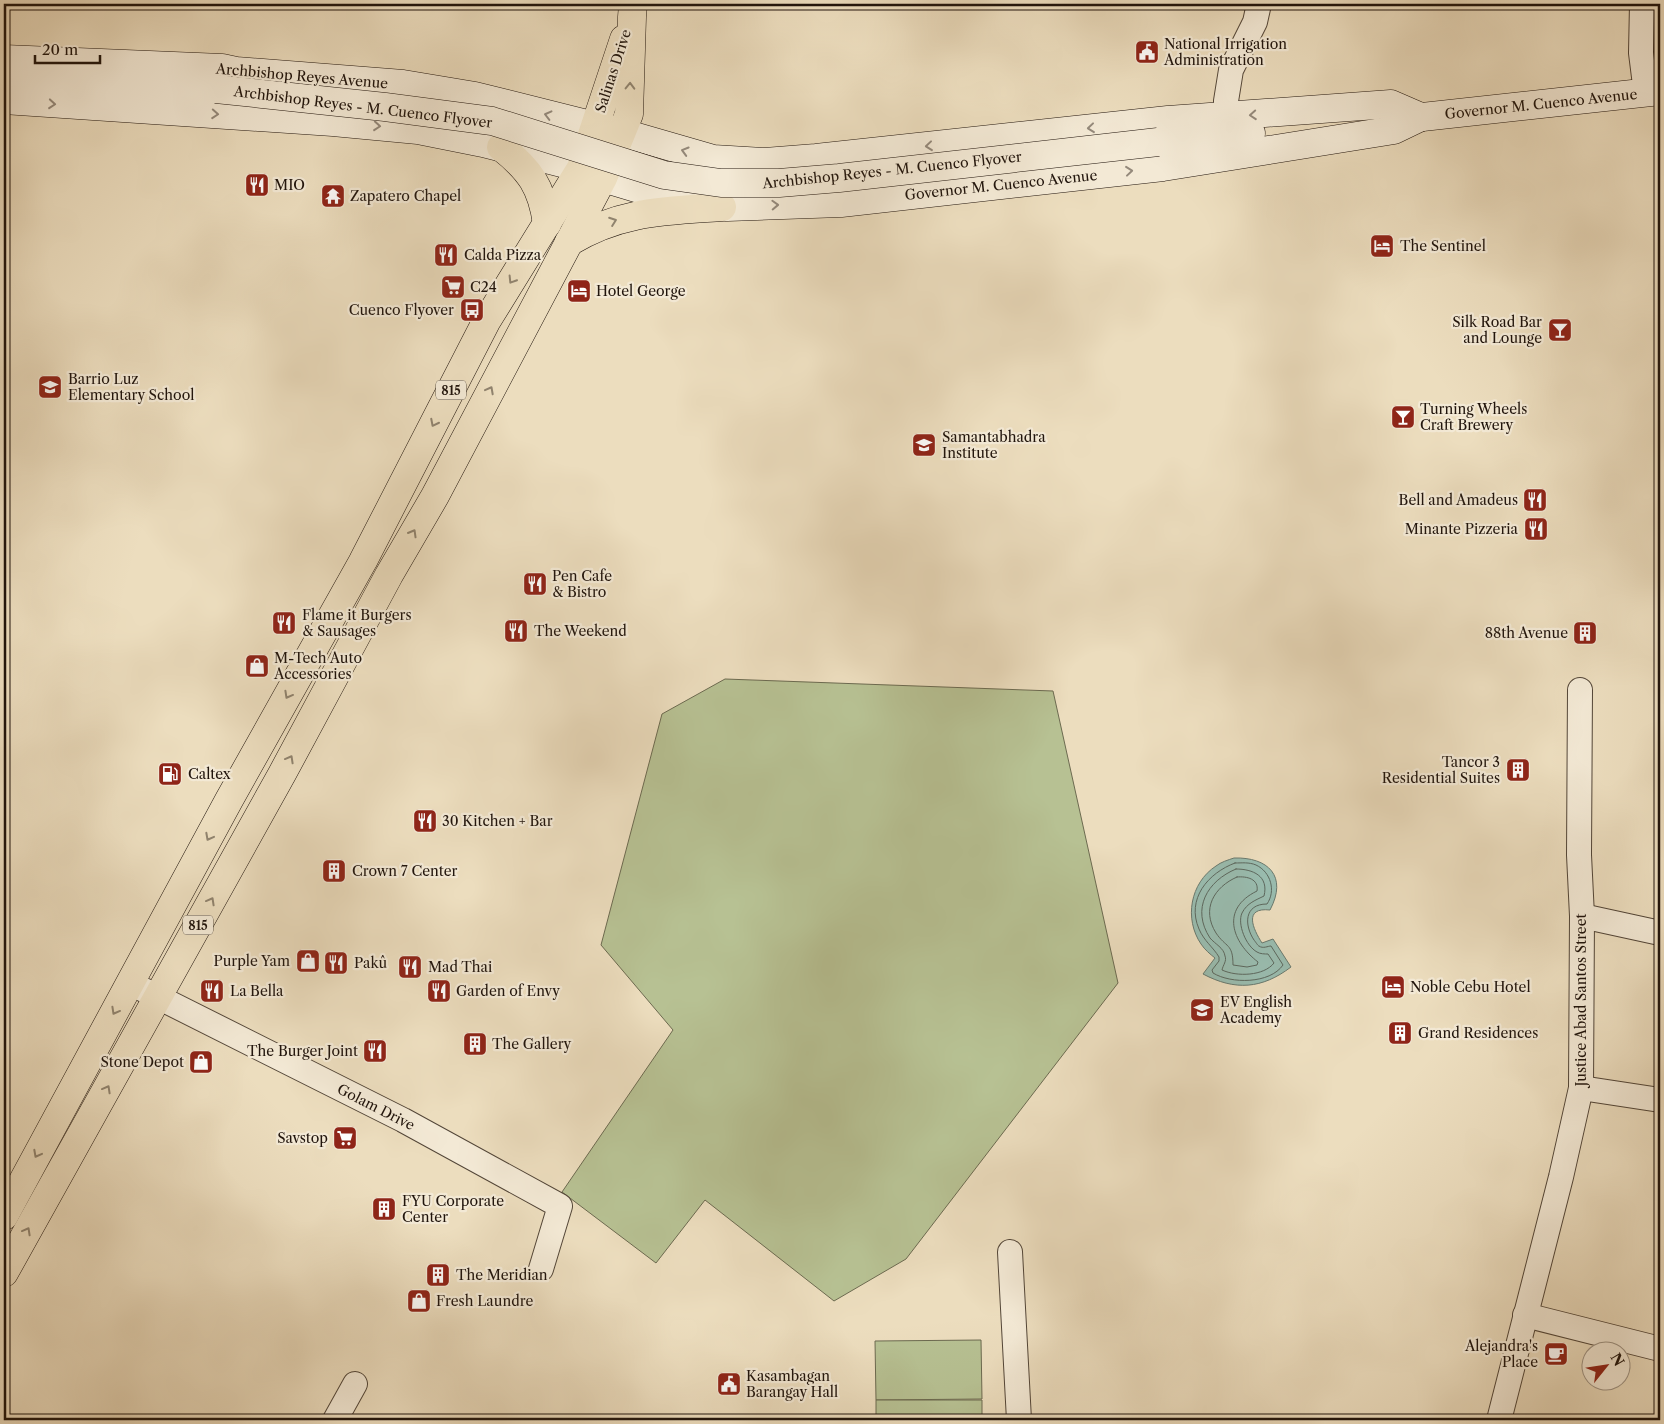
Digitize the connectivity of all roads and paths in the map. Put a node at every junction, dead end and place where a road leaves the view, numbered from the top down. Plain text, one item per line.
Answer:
1 (1259, 4) edge
2 (1642, 4) edge
3 (632, 10) edge
4 (4, 59) edge
5 (4, 80) edge
6 (216, 89) joint
7 (1653, 92) edge
8 (4, 100) edge
9 (486, 100) junction
10 (1226, 117) junction
11 (1421, 117) junction
12 (595, 126) junction
13 (623, 133) junction
14 (1158, 142) joint
15 (492, 145) junction
16 (732, 160) junction
17 (592, 173) junction
18 (724, 207) junction
19 (547, 224) junction
20 (569, 242) junction
21 (1580, 690) dead end
22 (1582, 916) junction
23 (1660, 933) edge
24 (130, 982) junction
25 (158, 997) junction
26 (1581, 1088) junction
27 (1660, 1100) edge
28 (4, 1216) edge
29 (1010, 1252) dead end
30 (540, 1269) dead end
31 (4, 1273) edge
32 (1525, 1315) junction
33 (1660, 1349) edge
34 (355, 1384) dead end
35 (335, 1420) edge
36 (1019, 1420) edge
37 (1499, 1420) edge

1 - 10 street
2 - 7 street
3 - 12 main road, Salinas Drive / 815
13 -> 3 main road, Salinas Drive / 815
4 - 9 main road, Archbishop Reyes Avenue
5 - 6 main road, Archbishop Reyes Avenue
6 - 14 main road, Archbishop Reyes - M. Cuenco Flyover, bridge
7 - 11 main road, Governor M. Cuenco Avenue
8 -> 15 main road
12 -> 9 main road, Archbishop Reyes Avenue
9 - 15 main road
11 -> 10 main road, Governor M. Cuenco Avenue
10 -> 16 main road, Governor M. Cuenco Avenue
11 - 14 main road, Governor M. Cuenco Avenue
18 -> 11 main road, Governor M. Cuenco Avenue
12 - 13 main road, Governor M. Cuenco Avenue
12 - 17 main road, 815
16 -> 13 main road, Governor M. Cuenco Avenue
13 - 17 main road, 815
15 - 17 main road
15 - 19 main road
16 - 18 main road
17 - 18 main road, Governor M. Cuenco Avenue
17 - 19 main road, 815
17 - 20 main road, 815
20 -> 18 main road
19 -> 24 main road, 815
25 -> 20 main road, 815
21 - 22 street, Justice Abad Santos Street
22 - 23 street
22 - 26 street, Justice Abad Santos Street
24 - 25 street, Golam Drive
24 -> 28 main road, 815
25 - 30 street, Golam Drive
31 -> 25 main road, 815
26 - 27 street
26 - 32 street, Justice Abad Santos Street
29 - 36 street
32 - 33 street
32 - 37 street, Justice Abad Santos Street
34 - 35 street

